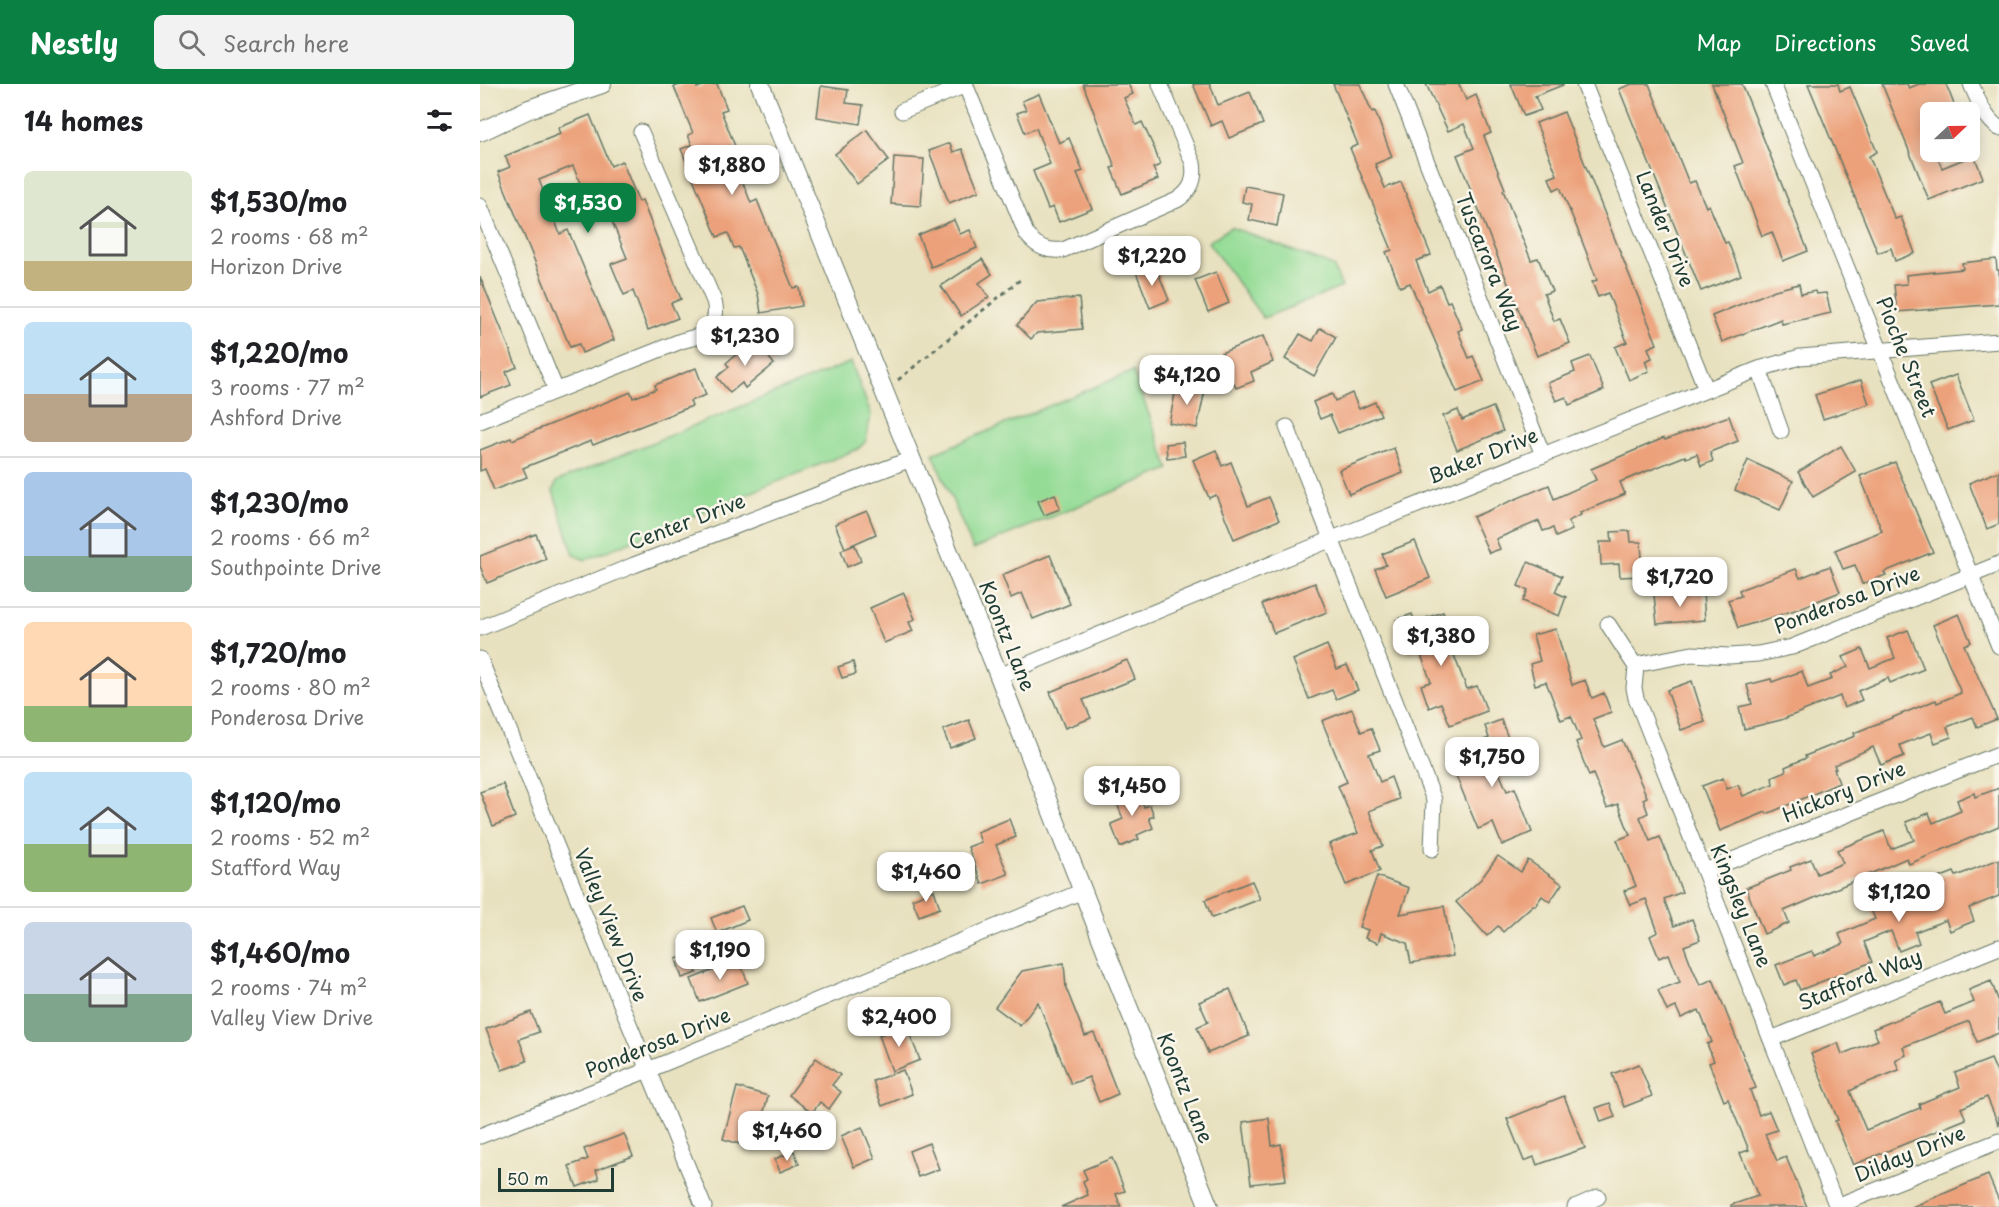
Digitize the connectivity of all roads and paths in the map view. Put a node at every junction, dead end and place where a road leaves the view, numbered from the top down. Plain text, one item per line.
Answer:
1 (602, 84) edge
2 (760, 84) edge
3 (966, 84) edge
4 (1160, 84) edge
5 (1396, 84) edge
6 (1584, 84) edge
7 (1773, 84) edge
8 (1971, 84) edge
9 (902, 111) dead end
10 (1999, 128) edge
11 (480, 132) edge
12 (641, 132) dead end
13 (480, 206) edge
14 (1021, 279) dead end
15 (1999, 342) edge
16 (1881, 350) junction
17 (1759, 369) junction
18 (898, 380) dead end
19 (1706, 389) junction
20 (556, 390) junction
21 (480, 421) edge
22 (1287, 427) dead end
23 (1780, 431) dead end
24 (1543, 455) junction
25 (911, 459) junction
26 (1332, 539) junction
27 (1999, 564) edge
28 (1971, 575) junction
29 (1608, 624) dead end
30 (480, 628) edge
31 (1999, 646) edge
32 (480, 659) edge
33 (1636, 667) junction
34 (999, 676) junction
35 (1999, 754) edge
36 (1432, 849) dead end
37 (1705, 871) junction
38 (1083, 891) junction
39 (1999, 947) edge
40 (1771, 1039) junction
41 (648, 1070) junction
42 (480, 1136) edge
43 (1999, 1141) edge
44 (1598, 1197) dead end
45 (704, 1207) edge
46 (1209, 1207) edge
47 (1575, 1207) edge
48 (1837, 1207) edge

1 - 11 street
2 - 25 street, Koontz Lane
3 - 4 street
3 - 9 street
5 - 24 street, Tuscarora Way
6 - 19 street, Lander Drive
7 - 16 street, Pioche Street
8 - 10 street
12 - 20 street
13 - 20 street
14 - 18 path
15 - 16 street, Baker Drive
16 - 17 street, Baker Drive
16 - 28 street, Pioche Street
17 - 19 street, Baker Drive
17 - 23 street
19 - 24 street, Baker Drive
20 - 21 street
22 - 26 street
24 - 26 street, Baker Drive
25 - 30 street, Center Drive
25 - 34 street, Koontz Lane
26 - 34 street, Baker Drive
26 - 36 street
27 - 28 street, Ponderosa Drive
28 - 31 street, Pioche Street
28 - 33 street, Ponderosa Drive
29 - 33 street
32 - 41 street, Valley View Drive
33 - 37 street, Kingsley Lane
34 - 38 street, Koontz Lane
35 - 37 street, Hickory Drive
37 - 40 street, Kingsley Lane
38 - 41 street, Ponderosa Drive
38 - 46 street, Koontz Lane
39 - 40 street, Stafford Way
40 - 48 street, Kingsley Lane
41 - 42 street, Ponderosa Drive
41 - 45 street, Valley View Drive
43 - 48 street, Dilday Drive
44 - 47 street

